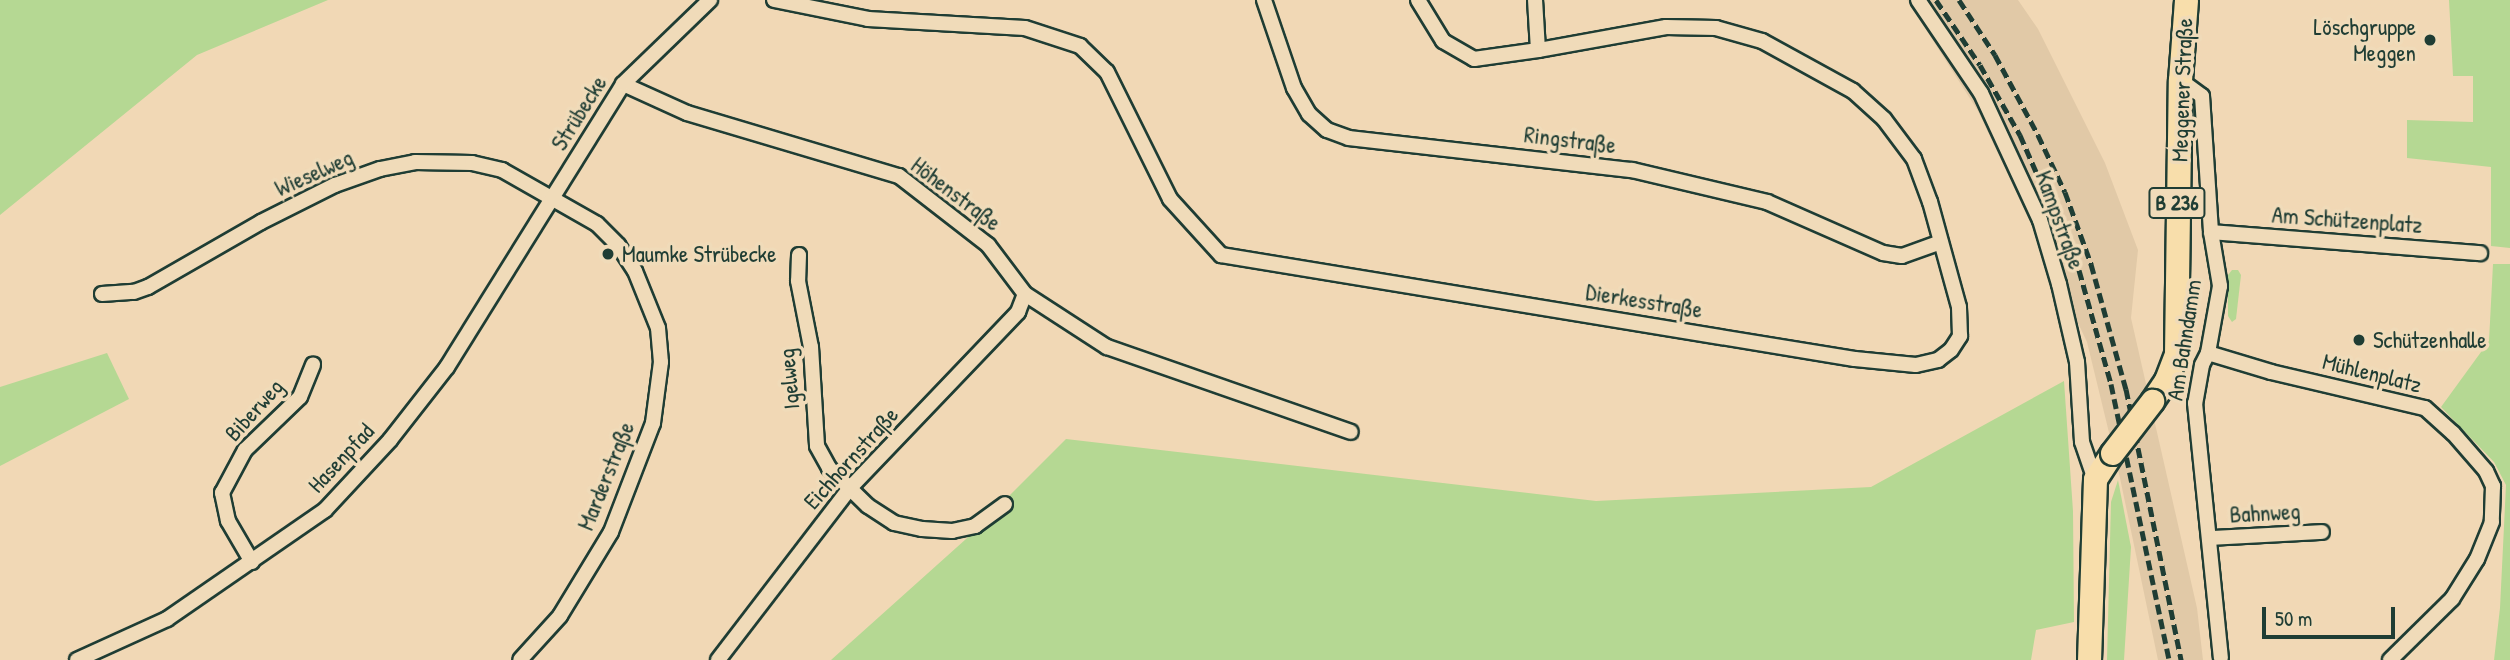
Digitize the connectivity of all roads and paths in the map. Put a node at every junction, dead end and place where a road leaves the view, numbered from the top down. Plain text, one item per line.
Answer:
1 (709, 0) edge
2 (774, 0) edge
3 (1264, 0) edge
4 (1418, 0) edge
5 (1535, 0) edge
6 (1918, 0) edge
7 (2186, 0) edge
8 (1538, 50) junction
9 (2180, 80) junction
10 (623, 84) junction
11 (555, 197) junction
12 (2211, 232) junction
13 (1941, 242) junction
14 (2480, 253) dead end
15 (799, 255) dead end
16 (103, 294) dead end
17 (1025, 294) junction
18 (2208, 353) junction
19 (313, 364) dead end
20 (1351, 432) dead end
21 (2095, 479) junction
22 (849, 489) junction
23 (1005, 504) dead end
24 (2322, 532) dead end
25 (2211, 538) junction
26 (252, 562) junction
27 (2221, 659) edge
28 (77, 660) edge
29 (520, 660) edge
30 (718, 660) edge
31 (2089, 660) edge
32 (2390, 660) edge

1 - 10 street, Strübecke
2 - 13 street, Dierkesstraße
3 - 13 street, Ringstraße
4 - 8 street
5 - 8 street
6 - 21 street, Kampstraße
7 - 9 main road, Meggener Straße / B 236
8 - 13 street, Dierkesstraße
9 - 12 street, Am Bahndamm
9 - 21 main road, Meggener Straße / B 236, bridge
10 - 11 street, Strübecke
10 - 17 street, Höhenstraße
11 - 16 street, Wieselweg
11 - 26 street, Hasenpfad
11 - 29 street, Marderstraße
12 - 14 street, Am Schützenplatz
12 - 18 street, Am Bahndamm
15 - 22 street, Igelweg
17 - 20 street, Höhenstraße
17 - 22 street, Eichhornstraße
18 - 25 street, Am Bahndamm
18 - 32 street, Mühlenplatz
19 - 26 street, Biberweg
21 - 31 main road
22 - 23 street, Igelweg
22 - 30 street, Eichhornstraße
24 - 25 street, Bahnweg
25 - 27 street, Am Bahndamm
26 - 28 street, Hasenpfad

